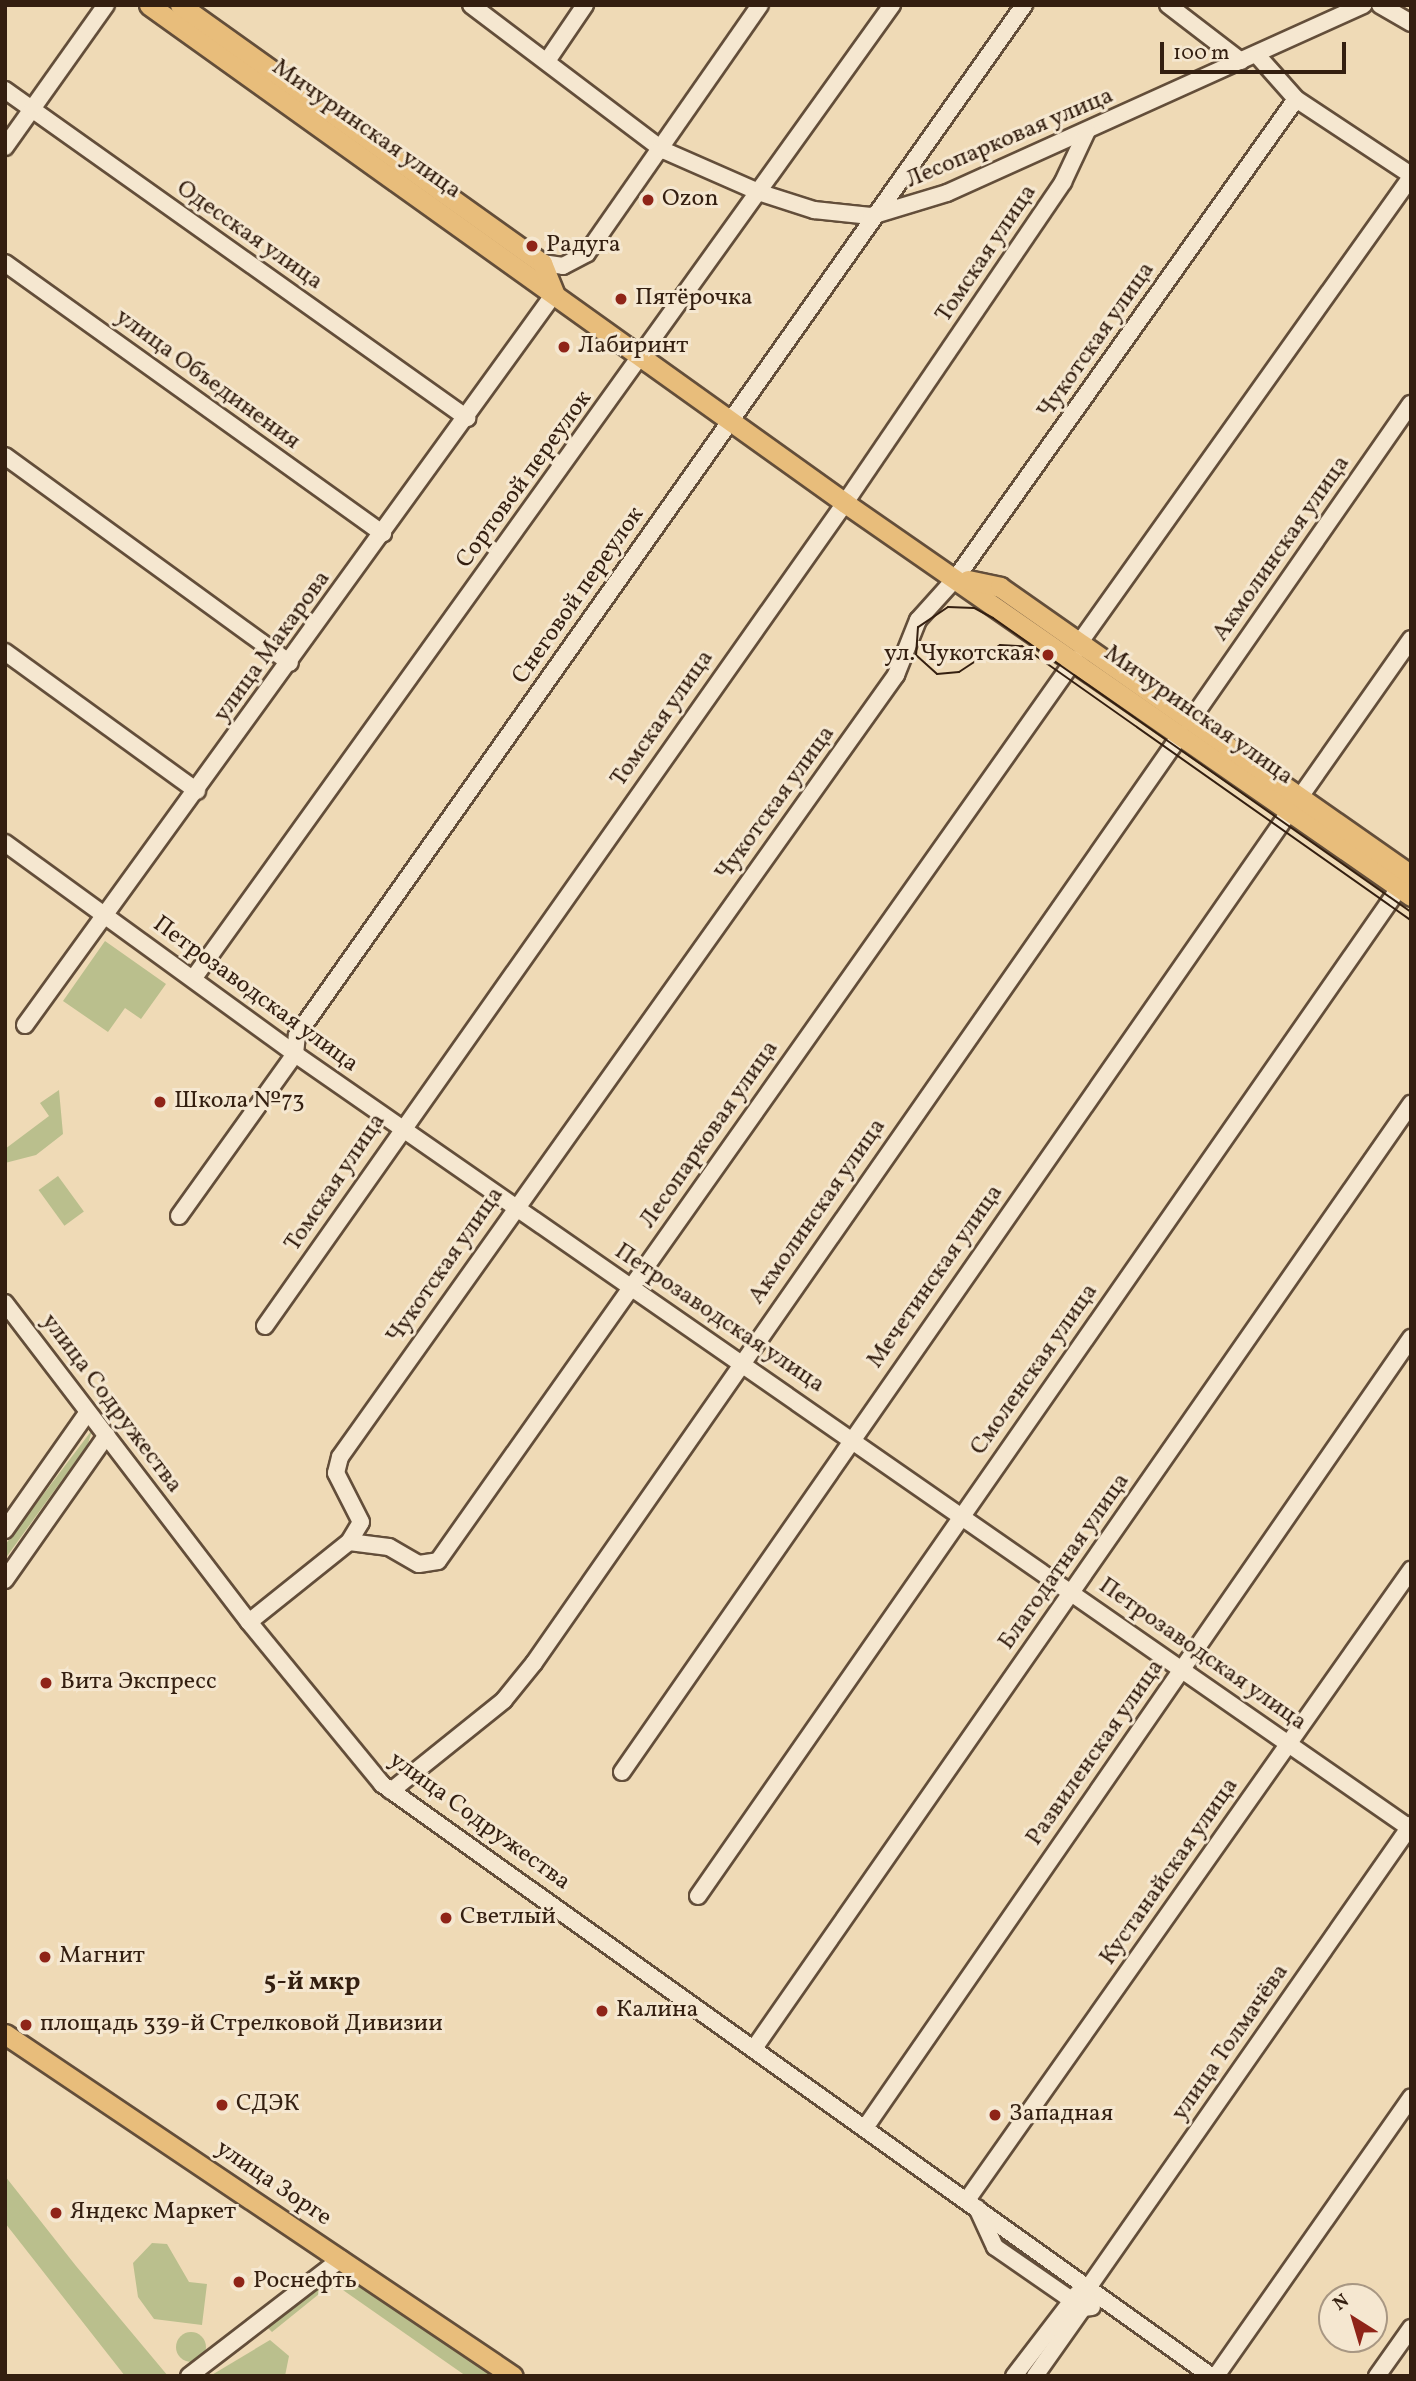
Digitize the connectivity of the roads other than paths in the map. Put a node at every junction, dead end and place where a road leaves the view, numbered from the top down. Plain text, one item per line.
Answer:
1 (106, 5) edge
2 (149, 5) edge
3 (180, 5) edge
4 (471, 5) edge
5 (584, 5) edge
6 (760, 5) edge
7 (891, 5) edge
8 (1024, 5) edge
9 (1168, 5) edge
10 (1364, 5) edge
11 (1380, 5) edge
12 (1411, 23) edge
13 (1249, 58) junction
14 (547, 61) junction
15 (5, 90) edge
16 (1296, 99) junction
17 (32, 110) junction
18 (1087, 131) junction
19 (5, 147) edge
20 (663, 150) junction
21 (1411, 176) edge
22 (761, 193) junction
23 (871, 216) junction
24 (5, 263) edge
25 (542, 263) junction
26 (554, 294) junction
27 (640, 358) junction
28 (1411, 404) edge
29 (467, 418) junction
30 (731, 422) junction
31 (5, 456) edge
32 (845, 503) junction
33 (383, 534) junction
34 (956, 579) junction
35 (1411, 639) edge
36 (1078, 651) junction
37 (5, 652) edge
38 (290, 663) junction
39 (1186, 727) junction
40 (197, 791) junction
41 (1295, 804) junction
42 (5, 843) edge
43 (1408, 881) edge
44 (104, 915) junction
45 (193, 979) junction
46 (25, 1025) dead end
47 (295, 1054) junction
48 (1411, 1104) edge
49 (401, 1127) junction
50 (516, 1206) junction
51 (179, 1216) dead end
52 (631, 1287) junction
53 (5, 1303) edge
54 (265, 1326) dead end
55 (1411, 1338) edge
56 (741, 1361) junction
57 (88, 1412) junction
58 (107, 1436) junction
59 (852, 1437) junction
60 (962, 1515) junction
61 (5, 1530) edge
62 (349, 1542) junction
63 (1411, 1570) edge
64 (5, 1580) edge
65 (1072, 1592) junction
66 (249, 1622) junction
67 (1181, 1669) junction
68 (1289, 1743) junction
69 (622, 1772) dead end
70 (391, 1791) junction
71 (1410, 1827) edge
72 (698, 1896) dead end
73 (5, 2035) edge
74 (755, 2047) junction
75 (1411, 2097) edge
76 (867, 2125) junction
77 (972, 2203) junction
78 (341, 2259) junction
79 (1088, 2288) junction
80 (1068, 2299) junction
81 (1110, 2304) junction
82 (1083, 2308) junction
83 (1411, 2328) edge
84 (189, 2376) edge
85 (513, 2376) edge
86 (1014, 2376) edge
87 (1035, 2376) edge
88 (1214, 2376) edge
89 (1377, 2376) edge

1 - 17 street
2 - 26 main road, Мичуринская улица
3 - 25 main road, Мичуринская улица
4 - 14 street, Лесопарковая улица
5 - 14 street
6 - 20 street
7 - 22 street, Сортовой переулок
8 - 23 street, Снеговой переулок
9 - 13 street
10 - 13 street, Лесопарковая улица
11 - 12 street
13 - 16 street
13 - 18 street, Лесопарковая улица
14 - 20 street, Лесопарковая улица
15 - 17 street, Одесская улица
16 - 21 street
16 - 34 street, Чукотская улица
17 - 19 street
17 - 29 street, Одесская улица
18 - 23 street, Лесопарковая улица
18 - 32 street, Томская улица
20 - 22 street, Лесопарковая улица
20 - 25 street
21 - 36 street, Лесопарковая улица
22 - 23 street, Лесопарковая улица
22 - 27 street, Сортовой переулок
23 - 30 street, Снеговой переулок
24 - 33 street, улица Объединения
25 - 26 main road
26 - 27 main road, Мичуринская улица
26 - 29 street, улица Макарова
27 - 30 main road, Мичуринская улица
27 - 45 street, Сортовой переулок
28 - 39 street, Акмолинская улица
29 - 33 street, улица Макарова
30 - 32 main road, Мичуринская улица
30 - 47 street, Снеговой переулок
31 - 38 street
32 - 34 main road, Мичуринская улица
32 - 49 street, Томская улица
33 - 38 street, улица Макарова
34 - 36 main road, Мичуринская улица
34 - 50 street, Чукотская улица
35 - 41 street, Мечетинская улица
36 - 39 main road, Мичуринская улица
36 - 52 street, Лесопарковая улица
37 - 40 street
38 - 40 street, улица Макарова
39 - 41 main road, Мичуринская улица
39 - 56 street, Акмолинская улица
40 - 44 street, улица Макарова
41 - 43 main road, Мичуринская улица
41 - 59 street, Мечетинская улица
42 - 44 street, Петрозаводская улица
43 - 60 street, Смоленская улица
44 - 45 street, Петрозаводская улица
44 - 46 street, улица Макарова
45 - 47 street, Петрозаводская улица
47 - 49 street, Петрозаводская улица
47 - 51 street, Снеговой переулок
48 - 65 street, Благодатная улица
49 - 50 street, Петрозаводская улица
49 - 54 street, Томская улица
50 - 52 street, Петрозаводская улица
50 - 62 street, Чукотская улица
52 - 56 street, Петрозаводская улица
52 - 62 street, Лесопарковая улица
53 - 57 street, улица Содружества
55 - 67 street, Развиленская улица
56 - 59 street, Петрозаводская улица
56 - 70 street, Акмолинская улица
57 - 58 street, улица Содружества
57 - 61 street
58 - 64 street
58 - 66 street, улица Содружества
59 - 60 street, Петрозаводская улица
59 - 69 street, Мечетинская улица
60 - 65 street, Петрозаводская улица
60 - 72 street, Смоленская улица
62 - 66 street
63 - 68 street, Кустанайская улица
65 - 67 street, Петрозаводская улица
65 - 74 street, Благодатная улица
66 - 70 street, улица Содружества
67 - 68 street, Петрозаводская улица
67 - 76 street, Развиленская улица
68 - 71 street, Петрозаводская улица
68 - 77 street, Кустанайская улица
70 - 74 street, улица Содружества
71 - 79 street, улица Толмачёва
73 - 78 main road, улица Зорге
74 - 76 street, улица Содружества
75 - 88 street
76 - 77 street, улица Содружества
77 - 79 street, улица Содружества
77 - 80 street, улица Содружества
78 - 84 street
78 - 85 main road, улица Зорге
79 - 80 street, улица Толмачёва
79 - 81 street, улица Содружества
79 - 82 street, улица Толмачёва
80 - 82 street, улица Содружества
80 - 86 street, улица Толмачёва
81 - 82 street
81 - 88 street, улица Содружества
82 - 87 street, улица Толмачёва
83 - 89 street

